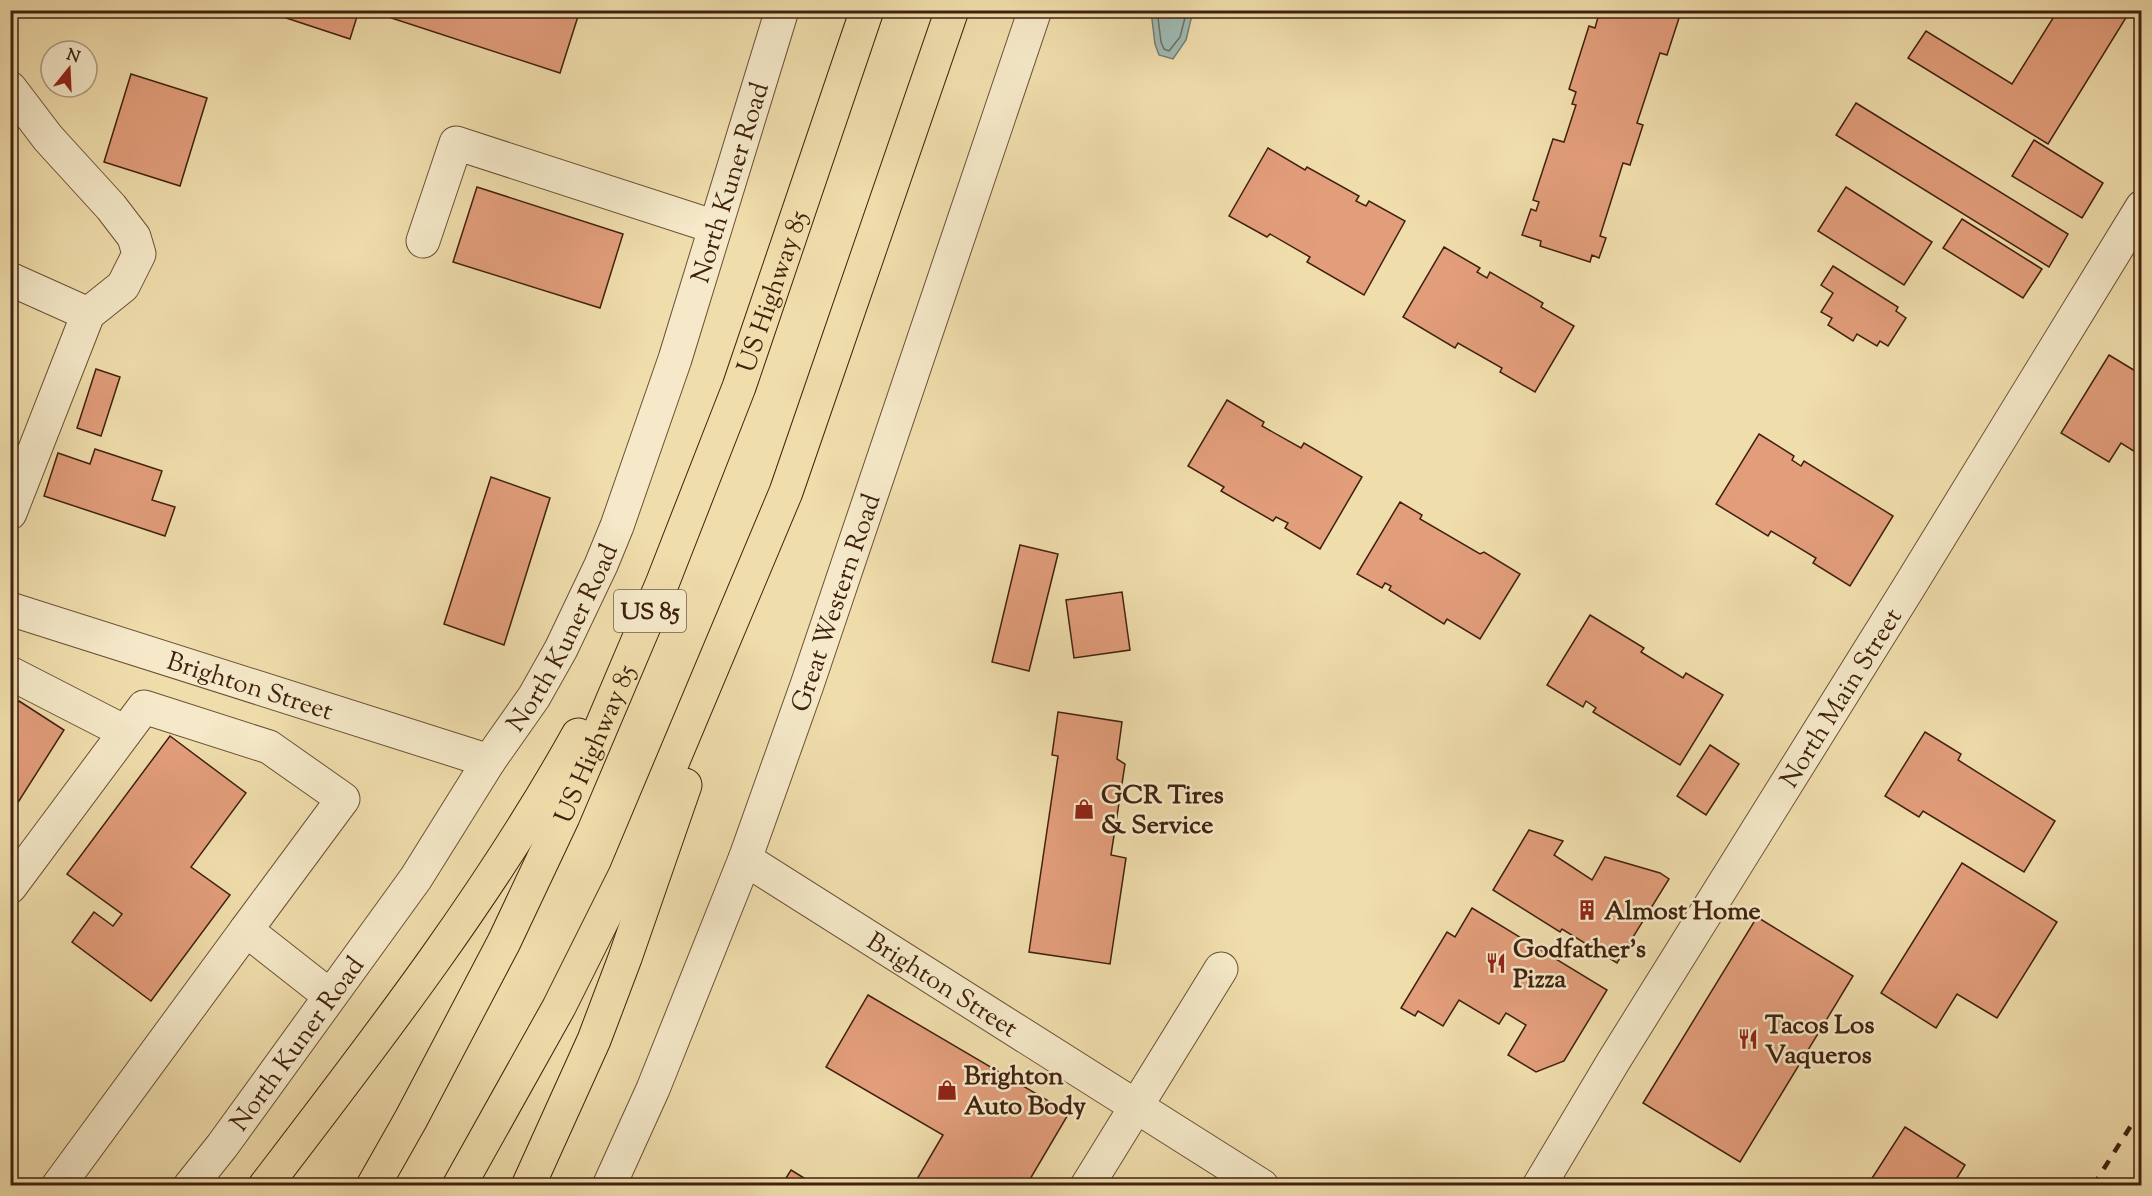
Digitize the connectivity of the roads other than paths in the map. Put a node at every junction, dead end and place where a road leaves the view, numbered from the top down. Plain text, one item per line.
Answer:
1 (782, 10) edge
2 (867, 10) edge
3 (952, 10) edge
4 (1035, 10) edge
5 (10, 88) edge
6 (2142, 207) edge
7 (715, 227) junction
8 (423, 241) dead end
9 (10, 279) edge
10 (88, 314) junction
11 (786, 492) junction
12 (10, 513) edge
13 (662, 584) junction
14 (11, 609) edge
15 (10, 673) edge
16 (125, 732) junction
17 (489, 761) junction
18 (745, 859) junction
19 (10, 887) edge
20 (246, 930) junction
21 (1221, 969) dead end
22 (330, 996) junction
23 (1136, 1107) junction
24 (58, 1185) edge
25 (190, 1185) edge
26 (265, 1185) edge
27 (373, 1185) edge
28 (459, 1185) edge
29 (528, 1185) edge
30 (609, 1185) edge
31 (1087, 1185) edge
32 (1262, 1185) edge
33 (1539, 1185) edge

1 - 7 street, North Kuner Road
2 - 13 highway, US Highway 85 / US 85
3 - 11 highway, US 85
4 - 18 street, Great Western Road
5 - 10 street
6 - 33 street, North Main Street
7 - 8 street
7 - 17 street, North Kuner Road
9 - 10 street
10 - 12 street
11 - 28 highway, US 85
11 - 29 highway
13 - 26 highway
13 - 27 highway, US Highway 85 / US 85
14 - 17 street, Brighton Street
15 - 16 street
16 - 19 street
16 - 20 street
17 - 22 street, North Kuner Road
18 - 23 street, Brighton Street
18 - 30 street, Great Western Road
20 - 22 street
20 - 24 street
21 - 23 street
22 - 25 street, North Kuner Road
23 - 31 street
23 - 32 street, Brighton Street

